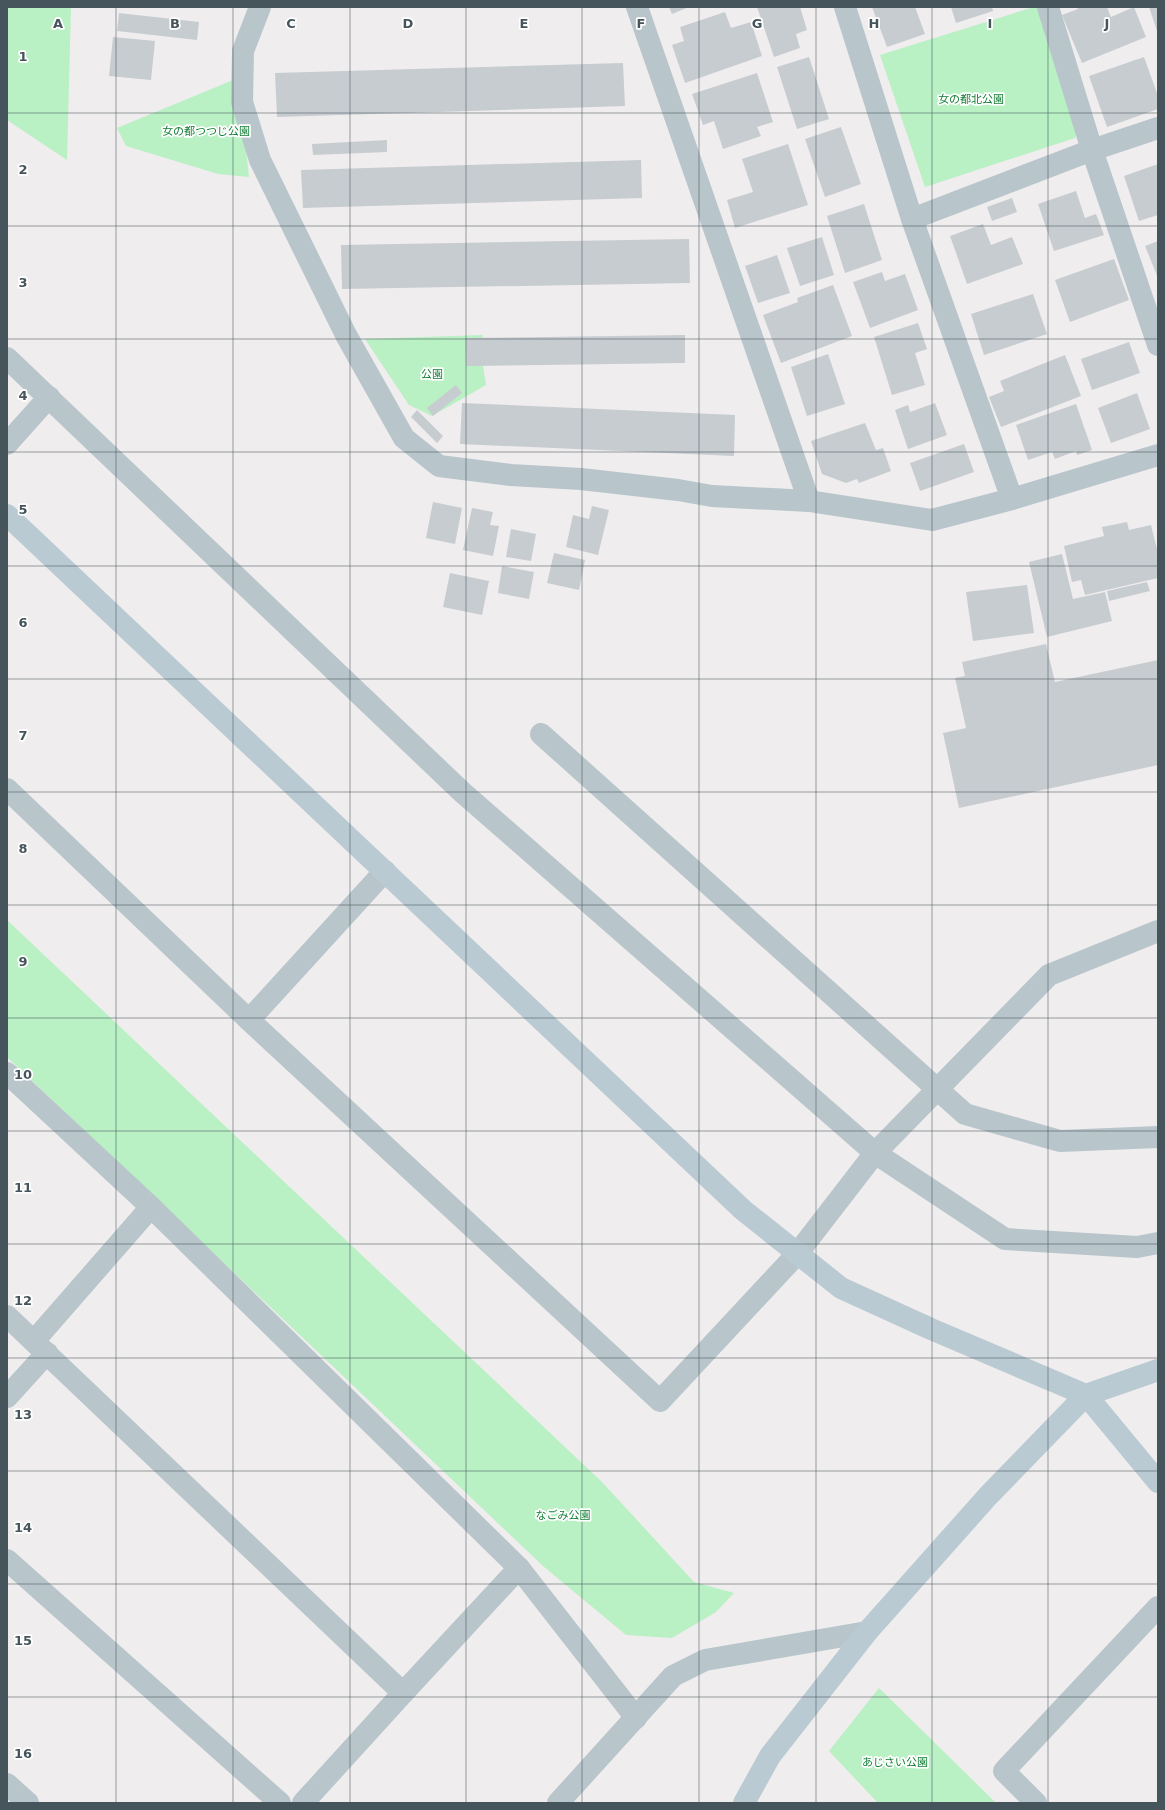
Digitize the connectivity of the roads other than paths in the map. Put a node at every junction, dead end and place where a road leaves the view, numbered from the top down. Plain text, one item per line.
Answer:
1 (260, 7) edge
2 (637, 7) edge
3 (845, 7) edge
4 (1048, 7) edge
5 (1158, 128) edge
6 (1092, 150) junction
7 (912, 219) junction
8 (1158, 345) edge
9 (7, 358) edge
10 (49, 397) junction
11 (7, 444) edge
12 (1158, 455) edge
13 (1012, 499) junction
14 (809, 501) junction
15 (7, 514) edge
16 (541, 734) dead end
17 (7, 789) edge
18 (385, 871) junction
19 (1158, 931) edge
20 (249, 1020) junction
21 (7, 1073) edge
22 (937, 1089) junction
23 (1158, 1137) edge
24 (875, 1153) junction
25 (151, 1207) junction
26 (1158, 1242) edge
27 (797, 1254) junction
28 (7, 1316) edge
29 (41, 1347) junction
30 (1158, 1370) edge
31 (1086, 1395) junction
32 (7, 1397) edge
33 (1158, 1482) edge
34 (7, 1560) edge
35 (519, 1568) junction
36 (1158, 1607) edge
37 (867, 1632) junction
38 (403, 1692) junction
39 (636, 1718) junction
40 (7, 1784) edge
41 (28, 1803) edge
42 (280, 1803) edge
43 (303, 1803) edge
44 (558, 1803) edge
45 (744, 1803) edge
46 (1036, 1803) edge

1 - 14 street
2 - 14 street
3 - 7 street
4 - 6 street
5 - 6 street
6 - 7 street
6 - 8 street
7 - 13 street
9 - 10 street
10 - 11 street
10 - 24 street
12 - 13 street
13 - 14 street
15 - 18 street
16 - 22 street
17 - 20 street
18 - 20 street
18 - 27 street
19 - 22 street
20 - 27 street
21 - 25 street
22 - 23 street
22 - 24 street
24 - 26 street
24 - 27 street
25 - 29 street
25 - 35 street
27 - 31 street
28 - 29 street
29 - 32 street
29 - 38 street
30 - 31 street
31 - 33 street
31 - 37 street
34 - 42 street
35 - 38 street
35 - 39 street
36 - 46 street
37 - 39 street
37 - 45 street
38 - 43 street
39 - 44 street
40 - 41 street

